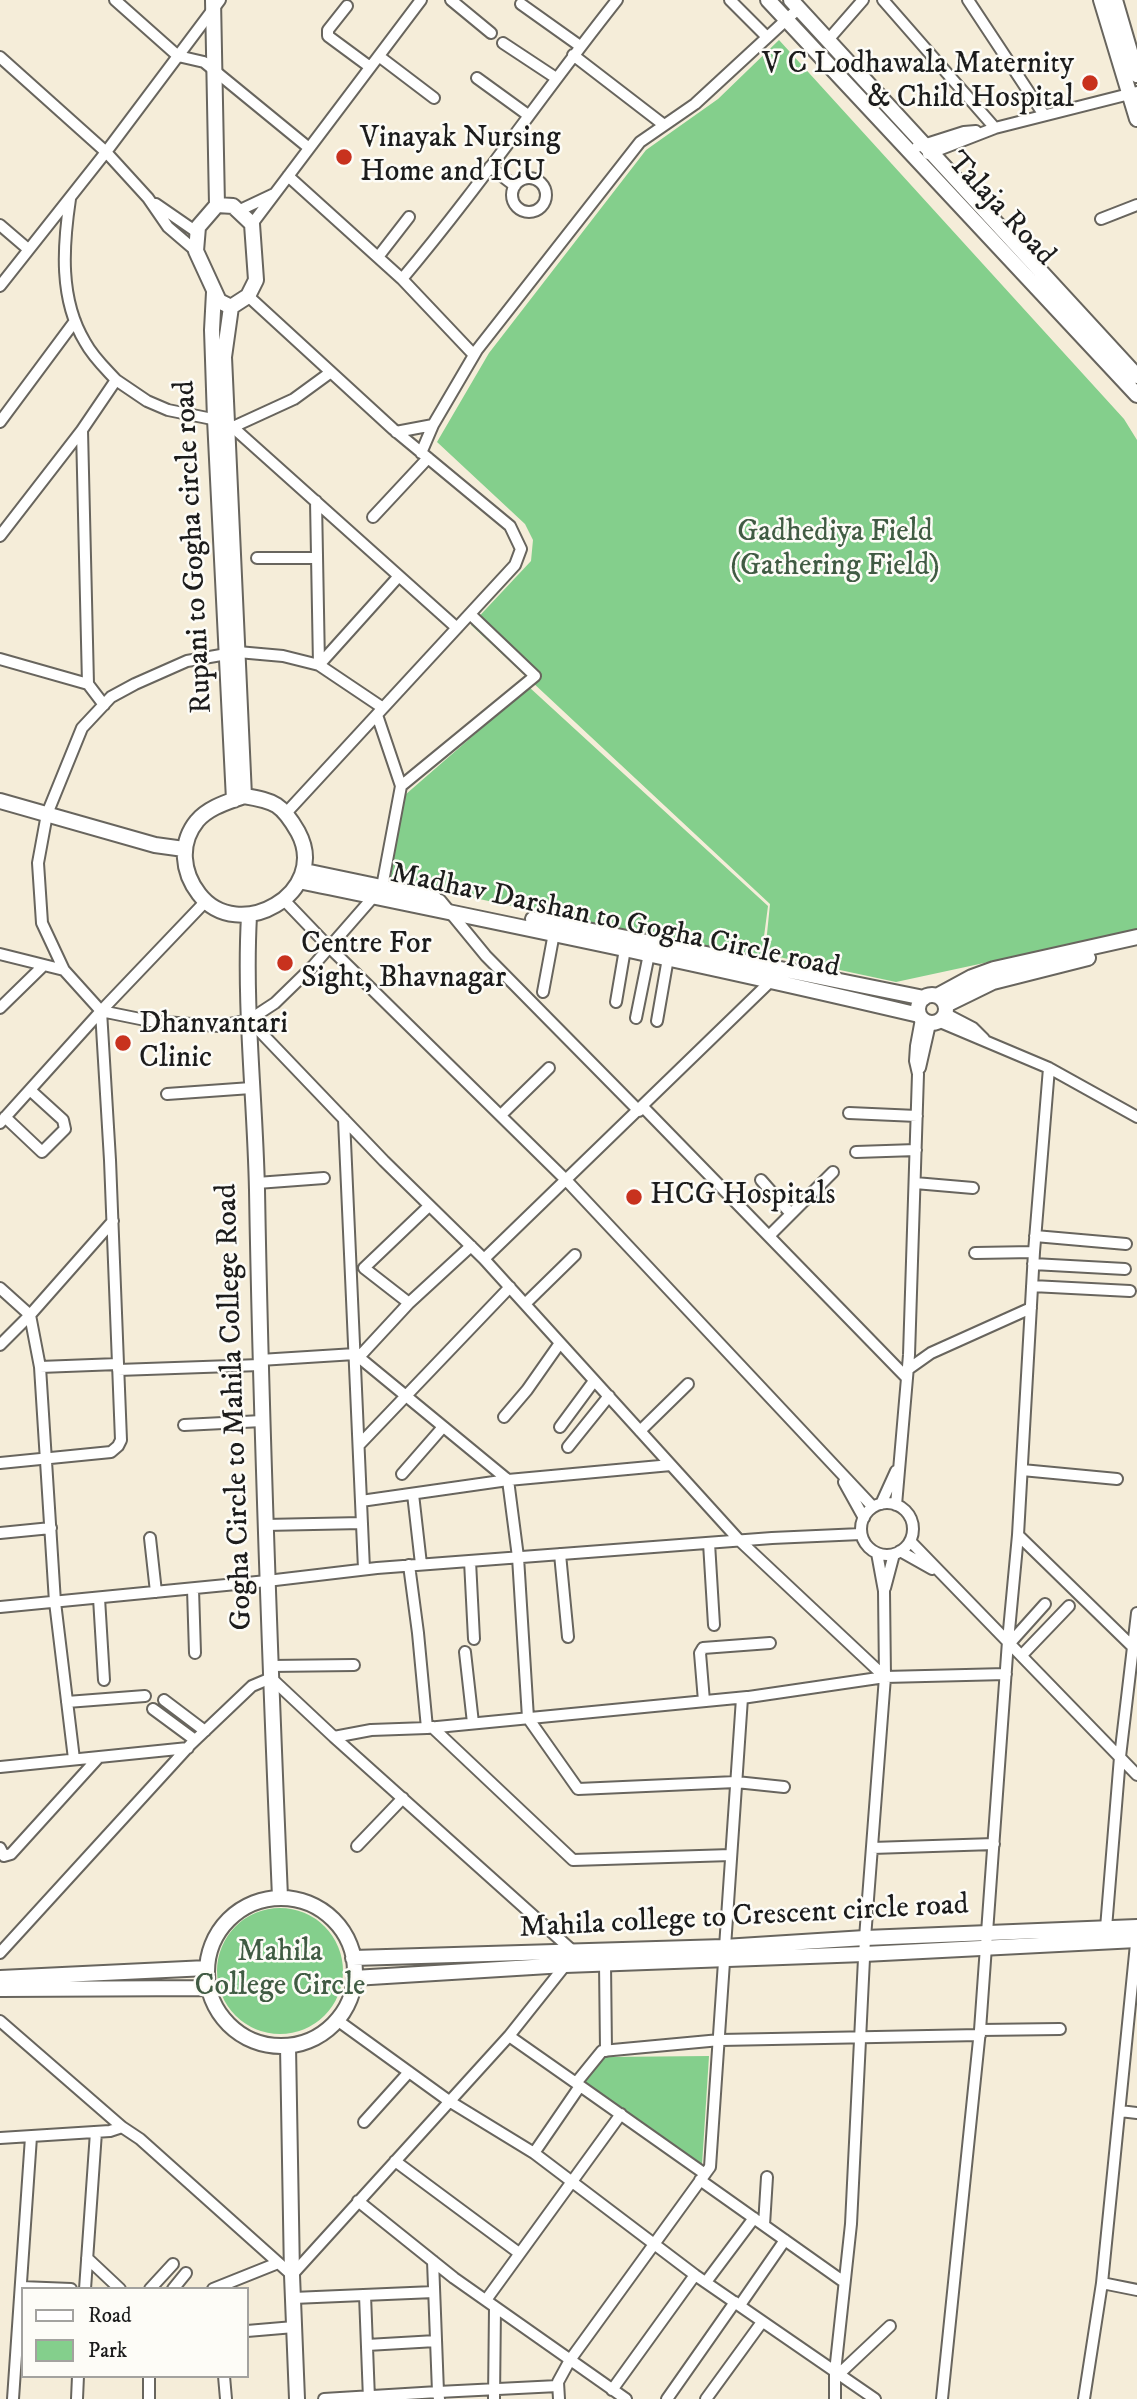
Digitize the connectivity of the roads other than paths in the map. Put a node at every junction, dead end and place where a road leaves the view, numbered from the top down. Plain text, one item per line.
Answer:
1 (115, 0) edge
2 (421, 0) edge
3 (452, 0) edge
4 (617, 0) edge
5 (730, 0) edge
6 (768, 0) edge
7 (863, 0) edge
8 (883, 0) edge
9 (968, 0) edge
10 (1101, 0) edge
11 (1115, 0) edge
12 (216, 3) edge
13 (521, 4) dead end
14 (795, 4) edge
15 (347, 6) dead end
16 (786, 20) junction
17 (491, 33) dead end
18 (767, 37) junction
19 (828, 40) junction
20 (503, 43) dead end
21 (577, 50) junction
22 (178, 56) junction
23 (0, 57) edge
24 (380, 57) junction
25 (370, 67) junction
26 (215, 71) junction
27 (1137, 75) edge
28 (478, 78) dead end
29 (556, 78) junction
30 (1133, 93) edge
31 (434, 97) dead end
32 (1044, 115) junction
33 (528, 116) junction
34 (1137, 119) edge
35 (664, 125) junction
36 (991, 130) junction
37 (309, 148) junction
38 (927, 149) junction
39 (106, 152) junction
40 (912, 154) junction
41 (491, 167) junction
42 (288, 176) junction
43 (515, 186) dead end
44 (275, 194) junction
45 (71, 195) junction
46 (148, 198) junction
47 (218, 205) junction
48 (1137, 205) edge
49 (238, 211) junction
50 (409, 217) dead end
51 (1101, 219) dead end
52 (252, 224) junction
53 (0, 225) edge
54 (198, 233) junction
55 (28, 249) junction
56 (197, 251) junction
57 (378, 257) junction
58 (402, 279) junction
59 (0, 286) edge
60 (214, 292) junction
61 (248, 296) junction
62 (1060, 302) junction
63 (231, 307) junction
64 (75, 321) junction
65 (474, 355) junction
66 (1130, 371) edge
67 (331, 372) junction
68 (116, 380) junction
69 (1137, 395) edge
70 (0, 422) edge
71 (225, 423) junction
72 (433, 425) junction
73 (82, 430) junction
74 (396, 432) junction
75 (425, 455) junction
76 (316, 502) junction
77 (373, 517) dead end
78 (0, 536) edge
79 (257, 558) dead end
80 (317, 558) junction
81 (399, 576) junction
82 (470, 614) junction
83 (457, 628) junction
84 (232, 653) junction
85 (0, 659) edge
86 (319, 665) junction
87 (89, 684) junction
88 (104, 705) junction
89 (380, 712) junction
90 (401, 786) junction
91 (239, 798) junction
92 (0, 801) edge
93 (287, 812) junction
94 (47, 814) junction
95 (184, 849) junction
96 (302, 876) junction
97 (378, 892) junction
98 (284, 900) junction
99 (205, 902) junction
100 (445, 905) junction
101 (249, 916) junction
102 (554, 933) junction
103 (1137, 937) edge
104 (330, 947) junction
105 (1137, 947) edge
106 (625, 949) junction
107 (0, 954) edge
108 (649, 954) junction
109 (668, 958) junction
110 (44, 965) junction
111 (64, 970) junction
112 (777, 975) junction
113 (543, 992) dead end
114 (616, 1002) dead end
115 (0, 1009) edge
116 (101, 1011) junction
117 (933, 1012) junction
118 (636, 1018) dead end
119 (249, 1020) junction
120 (657, 1021) dead end
121 (549, 1068) dead end
122 (1049, 1068) junction
123 (251, 1088) junction
124 (30, 1090) junction
125 (167, 1094) dead end
126 (641, 1109) junction
127 (849, 1113) dead end
128 (500, 1115) junction
129 (917, 1116) junction
130 (1137, 1117) edge
131 (344, 1119) junction
132 (3, 1120) edge
133 (916, 1150) junction
134 (856, 1152) dead end
135 (833, 1172) dead end
136 (324, 1178) dead end
137 (761, 1180) dead end
138 (567, 1181) junction
139 (257, 1183) junction
140 (915, 1183) junction
141 (973, 1188) dead end
142 (429, 1206) junction
143 (791, 1214) junction
144 (113, 1221) junction
145 (769, 1236) junction
146 (1035, 1236) junction
147 (1126, 1244) dead end
148 (471, 1246) junction
149 (1034, 1252) junction
150 (975, 1253) dead end
151 (575, 1255) dead end
152 (484, 1259) junction
153 (1033, 1264) junction
154 (1125, 1269) dead end
155 (1032, 1286) junction
156 (510, 1287) junction
157 (0, 1288) edge
158 (1130, 1291) dead end
159 (409, 1303) junction
160 (525, 1304) junction
161 (1031, 1308) junction
162 (30, 1315) junction
163 (560, 1343) junction
164 (0, 1345) edge
165 (357, 1356) junction
166 (260, 1362) junction
167 (40, 1367) junction
168 (118, 1367) junction
169 (907, 1374) junction
170 (594, 1381) junction
171 (688, 1384) dead end
172 (609, 1396) junction
173 (406, 1397) junction
174 (504, 1417) dead end
175 (262, 1421) junction
176 (184, 1425) dead end
177 (443, 1427) junction
178 (560, 1427) dead end
179 (640, 1431) junction
180 (359, 1445) junction
181 (568, 1447) dead end
182 (46, 1458) junction
183 (0, 1462) edge
184 (671, 1465) junction
185 (899, 1466) junction
186 (836, 1468) junction
187 (1023, 1470) junction
188 (402, 1475) dead end
189 (1117, 1479) dead end
190 (508, 1480) junction
191 (413, 1493) junction
192 (361, 1501) junction
193 (897, 1505) junction
194 (877, 1506) junction
195 (864, 1518) junction
196 (362, 1523) junction
197 (265, 1525) junction
198 (51, 1528) junction
199 (0, 1533) edge
200 (861, 1534) junction
201 (1018, 1535) junction
202 (150, 1538) dead end
203 (739, 1541) junction
204 (910, 1541) junction
205 (709, 1543) junction
206 (897, 1552) junction
207 (877, 1553) junction
208 (561, 1554) junction
209 (518, 1557) junction
210 (470, 1560) junction
211 (421, 1564) junction
212 (409, 1565) junction
213 (364, 1569) junction
214 (943, 1576) junction
215 (267, 1581) junction
216 (193, 1589) junction
217 (884, 1591) junction
218 (156, 1592) junction
219 (99, 1598) junction
220 (55, 1602) junction
221 (1045, 1604) dead end
222 (1069, 1606) dead end
223 (0, 1607) edge
224 (1137, 1613) edge
225 (714, 1625) dead end
226 (568, 1637) dead end
227 (474, 1639) dead end
228 (1009, 1642) junction
229 (770, 1643) dead end
230 (1135, 1649) edge
231 (465, 1652) dead end
232 (195, 1653) dead end
233 (1022, 1655) junction
234 (354, 1665) dead end
235 (270, 1672) junction
236 (1006, 1674) junction
237 (885, 1677) junction
238 (104, 1680) dead end
239 (145, 1696) dead end
240 (754, 1696) junction
241 (164, 1700) dead end
242 (704, 1701) junction
243 (67, 1702) junction
244 (153, 1710) dead end
245 (528, 1718) junction
246 (473, 1723) junction
247 (430, 1727) junction
248 (205, 1731) junction
249 (334, 1737) junction
250 (191, 1744) junction
251 (99, 1757) junction
252 (1120, 1757) junction
253 (74, 1759) junction
254 (0, 1767) edge
255 (1137, 1774) edge
256 (736, 1782) junction
257 (784, 1787) dead end
258 (403, 1798) junction
259 (994, 1844) junction
260 (357, 1846) dead end
261 (0, 1848) edge
262 (872, 1848) junction
263 (730, 1855) junction
264 (280, 1898) junction
265 (1106, 1928) junction
266 (1137, 1934) edge
267 (865, 1938) junction
268 (987, 1941) junction
269 (0, 1953) edge
270 (723, 1954) junction
271 (864, 1954) junction
272 (353, 1958) junction
273 (570, 1959) junction
274 (605, 1963) junction
275 (207, 1968) junction
276 (0, 1978) edge
277 (354, 1978) junction
278 (209, 1988) junction
279 (0, 1989) edge
280 (1134, 2012) edge
281 (337, 2020) junction
282 (0, 2021) edge
283 (1060, 2029) dead end
284 (980, 2033) junction
285 (509, 2036) junction
286 (860, 2038) junction
287 (720, 2040) junction
288 (288, 2046) junction
289 (607, 2051) junction
290 (409, 2072) junction
291 (578, 2084) junction
292 (449, 2101) junction
293 (1120, 2111) junction
294 (1137, 2113) edge
295 (621, 2114) junction
296 (364, 2122) dead end
297 (122, 2127) junction
298 (96, 2132) junction
299 (32, 2137) junction
300 (0, 2138) edge
301 (534, 2153) junction
302 (395, 2161) junction
303 (702, 2177) junction
304 (767, 2177) dead end
305 (571, 2181) junction
306 (359, 2202) junction
307 (754, 2218) junction
308 (764, 2225) junction
309 (786, 2240) junction
310 (654, 2243) junction
311 (519, 2253) junction
312 (87, 2258) junction
313 (433, 2261) junction
314 (278, 2263) junction
315 (173, 2264) dead end
316 (186, 2273) dead end
317 (695, 2275) junction
318 (292, 2276) junction
319 (706, 2282) junction
320 (844, 2282) junction
321 (1102, 2283) junction
322 (21, 2287) joint
323 (85, 2287) edge
324 (118, 2287) edge
325 (152, 2287) edge
326 (175, 2287) edge
327 (219, 2287) edge
328 (1137, 2290) edge
329 (434, 2292) junction
330 (365, 2295) junction
331 (293, 2298) junction
332 (490, 2303) junction
333 (738, 2304) junction
334 (762, 2322) junction
335 (890, 2326) dead end
336 (294, 2327) junction
337 (248, 2331) edge
338 (436, 2341) junction
339 (367, 2345) junction
340 (570, 2360) junction
341 (837, 2373) junction
342 (78, 2378) edge
343 (149, 2378) edge
344 (225, 2378) edge
345 (558, 2386) junction
346 (612, 2390) junction
347 (494, 2394) edge
348 (439, 2395) edge
349 (369, 2398) edge
350 (13, 2399) edge
351 (77, 2399) edge
352 (149, 2399) edge
353 (226, 2399) edge
354 (297, 2399) edge
355 (324, 2399) edge
356 (559, 2399) edge
357 (625, 2399) edge
358 (667, 2399) edge
359 (706, 2399) edge
360 (835, 2399) edge
361 (875, 2399) edge
362 (942, 2399) edge
363 (1084, 2399) edge

1 - 22 street
2 - 24 street
3 - 17 street
4 - 21 street
5 - 18 street
6 - 16 main road, Talaja Road
7 - 19 street
8 - 36 street
9 - 32 street
10 - 30 main road
11 - 27 main road
12 - 22 street
12 - 26 main road
13 - 21 street
14 - 16 street
14 - 19 main road, Talaja Road
15 - 25 street
16 - 18 street
16 - 40 main road, Talaja Road
18 - 35 street
19 - 38 main road, Talaja Road
20 - 29 street
21 - 29 street
21 - 35 street
22 - 26 street
22 - 39 street
23 - 39 street
24 - 25 street
24 - 31 street
25 - 37 street
26 - 37 street
26 - 47 main road
28 - 33 street
29 - 33 street
30 - 32 street
30 - 34 main road
32 - 36 street
33 - 41 street
35 - 65 street
36 - 38 street
37 - 42 street
38 - 40 street
38 - 62 main road, Talaja Road
39 - 45 street
39 - 46 street
40 - 62 main road, Talaja Road
41 - 43 street
41 - 58 street
42 - 44 street
42 - 57 street
44 - 49 street
44 - 52 street
45 - 55 street
45 - 64 street
46 - 54 street
46 - 56 street
47 - 49 main road
47 - 54 main road
48 - 51 street
49 - 52 main road
50 - 57 street
52 - 61 main road
53 - 55 street
54 - 56 main road
55 - 59 street
56 - 60 main road
57 - 58 street
58 - 65 street
60 - 63 main road
60 - 71 main road, Rupani to Gogha circle road
61 - 63 main road
61 - 67 street
62 - 66 main road, Talaja Road
63 - 71 main road, Rupani to Gogha circle road
64 - 68 street
64 - 70 street
65 - 72 street
66 - 69 main road, Talaja Road
67 - 71 street
67 - 74 street
68 - 71 street
68 - 73 street
71 - 76 street
71 - 84 main road, Rupani to Gogha circle road
72 - 74 street
72 - 75 street
73 - 78 street
73 - 87 street
74 - 75 street
75 - 77 street
75 - 82 street
76 - 80 street
76 - 81 street
79 - 80 street
80 - 86 street
81 - 83 street
81 - 86 street
82 - 83 street
82 - 90 street
83 - 89 street
84 - 86 street
84 - 88 street
84 - 91 main road, Rupani to Gogha circle road
85 - 87 street
86 - 89 street
87 - 88 street
88 - 94 street
89 - 90 street
89 - 93 street
90 - 97 street
91 - 93 main road
91 - 95 main road
92 - 94 main road
93 - 96 main road
94 - 95 main road
94 - 111 street
95 - 99 main road
96 - 97 main road, Madhav Darshan to Gogha Circle road
96 - 98 main road
97 - 100 main road, Madhav Darshan to Gogha Circle road
97 - 104 street
98 - 101 main road
98 - 104 street
99 - 101 main road
99 - 116 street
100 - 102 main road, Madhav Darshan to Gogha Circle road
100 - 112 main road, Madhav Darshan to Gogha Circle road
100 - 126 street
101 - 119 main road, Gogha Circle to Mahila College Road
102 - 106 main road, Madhav Darshan to Gogha Circle road
102 - 113 street
103 - 117 main road
104 - 119 street
104 - 128 street
105 - 117 main road
106 - 108 main road, Madhav Darshan to Gogha Circle road
106 - 114 street
107 - 110 street
108 - 109 main road, Madhav Darshan to Gogha Circle road
108 - 118 street
109 - 112 main road, Madhav Darshan to Gogha Circle road
109 - 120 street
110 - 111 street
110 - 115 street
111 - 116 street
112 - 117 main road, Madhav Darshan to Gogha Circle road
112 - 126 street
116 - 119 street
116 - 124 street
116 - 144 street
117 - 122 street
117 - 129 street
119 - 123 main road, Gogha Circle to Mahila College Road
119 - 131 street
121 - 128 street
122 - 130 street
122 - 146 street
123 - 125 street
123 - 139 main road, Gogha Circle to Mahila College Road
124 - 132 street
124 - 132 street
126 - 138 street
126 - 145 street
127 - 129 street
128 - 138 street
129 - 133 street
131 - 142 street
131 - 165 street
133 - 134 street
133 - 140 street
135 - 143 street
136 - 139 street
137 - 143 street
138 - 152 street
138 - 186 street
139 - 166 main road, Gogha Circle to Mahila College Road
140 - 141 street
140 - 169 street
142 - 148 street
142 - 159 street
143 - 145 street
144 - 162 street
144 - 168 street
145 - 169 street
146 - 147 street
146 - 149 street
148 - 152 street
148 - 159 street
149 - 150 street
149 - 153 street
151 - 160 street
152 - 156 street
153 - 154 street
153 - 155 street
155 - 158 street
155 - 161 street
156 - 160 street
156 - 173 street
157 - 162 street
159 - 165 street
160 - 163 street
161 - 169 street
161 - 187 street
162 - 164 street
162 - 167 street
163 - 170 street
163 - 174 street
165 - 166 street
165 - 173 street
165 - 180 street
166 - 168 street
166 - 175 main road, Gogha Circle to Mahila College Road
167 - 168 street
167 - 182 street
168 - 182 street
169 - 185 street
170 - 172 street
170 - 178 street
171 - 179 street
172 - 179 street
172 - 181 street
173 - 177 street
173 - 180 street
175 - 176 street
175 - 197 main road, Gogha Circle to Mahila College Road
177 - 188 street
177 - 190 street
179 - 184 street
180 - 192 street
182 - 183 street
182 - 198 street
184 - 190 street
184 - 203 street
185 - 193 street
185 - 194 street
186 - 194 street
186 - 195 street
187 - 189 street
187 - 201 street
190 - 191 street
190 - 209 street
191 - 192 street
191 - 211 street
192 - 196 street
193 - 194 street
193 - 204 street
194 - 195 street
195 - 200 street
196 - 197 street
196 - 213 street
197 - 215 main road, Gogha Circle to Mahila College Road
198 - 199 street
198 - 220 street
200 - 203 street
200 - 207 street
201 - 228 street
201 - 230 street
202 - 218 street
203 - 205 street
203 - 237 street
204 - 206 street
204 - 214 street
205 - 208 street
205 - 225 street
206 - 207 street
206 - 214 street
206 - 217 street
207 - 217 street
208 - 209 street
208 - 226 street
209 - 210 street
209 - 245 street
210 - 211 street
210 - 227 street
211 - 212 street
212 - 213 street
212 - 247 street
213 - 215 street
214 - 228 street
215 - 216 street
215 - 235 main road, Gogha Circle to Mahila College Road
216 - 218 street
216 - 232 street
217 - 237 street
218 - 219 street
219 - 220 street
219 - 238 street
220 - 223 street
220 - 243 street
221 - 228 street
222 - 233 street
224 - 230 street
228 - 233 street
228 - 236 street
229 - 242 street
230 - 252 street
231 - 246 street
233 - 252 street
234 - 235 street
235 - 248 street
235 - 249 street
235 - 264 main road, Gogha Circle to Mahila College Road
236 - 237 street
236 - 259 street
237 - 240 street
237 - 262 street
239 - 243 street
240 - 242 street
240 - 256 street
241 - 248 street
242 - 245 street
243 - 253 street
244 - 250 street
245 - 246 street
245 - 256 street
246 - 247 street
247 - 249 street
247 - 263 street
248 - 250 street
249 - 258 street
250 - 251 street
250 - 269 street
251 - 253 street
251 - 261 street
252 - 255 street
252 - 265 street
253 - 254 street
256 - 257 street
256 - 263 street
258 - 260 street
258 - 273 street
259 - 262 street
259 - 268 street
262 - 267 street
263 - 270 street
264 - 272 main road
264 - 275 main road
265 - 266 main road, Mahila college to Crescent circle road
265 - 268 main road, Mahila college to Crescent circle road
266 - 268 main road, Mahila college to Crescent circle road
266 - 280 street
267 - 268 main road, Mahila college to Crescent circle road
267 - 270 main road, Mahila college to Crescent circle road
267 - 271 street
268 - 271 main road, Mahila college to Crescent circle road
268 - 284 street
270 - 271 main road, Mahila college to Crescent circle road
270 - 273 main road, Mahila college to Crescent circle road
270 - 274 main road, Mahila college to Crescent circle road
270 - 287 street
271 - 286 street
272 - 273 main road, Mahila college to Crescent circle road
272 - 277 main road
273 - 274 main road, Mahila college to Crescent circle road
273 - 277 main road, Mahila college to Crescent circle road
273 - 285 street
274 - 289 street
275 - 276 main road
275 - 278 main road
277 - 281 main road
278 - 279 main road
278 - 288 main road
280 - 293 street
281 - 288 main road
281 - 290 street
282 - 297 street
283 - 284 street
284 - 286 street
284 - 362 street
285 - 291 street
285 - 292 street
286 - 287 street
286 - 320 street
287 - 289 street
287 - 303 street
288 - 318 main road
289 - 291 street
290 - 292 street
290 - 296 street
291 - 295 street
291 - 301 street
292 - 301 street
292 - 302 street
293 - 294 street
293 - 321 street
295 - 303 street
295 - 305 street
297 - 298 street
297 - 314 street
298 - 299 street
298 - 312 street
299 - 300 street
299 - 322 street
301 - 305 street
302 - 306 street
302 - 311 street
303 - 307 street
303 - 310 street
304 - 308 street
305 - 310 street
305 - 311 street
306 - 313 street
306 - 318 street
307 - 308 street
307 - 319 street
308 - 309 street
309 - 320 street
309 - 333 street
310 - 317 street
310 - 340 street
311 - 332 street
312 - 323 street
312 - 324 street
313 - 329 street
313 - 332 street
314 - 318 street
314 - 327 street
315 - 325 street
316 - 326 street
317 - 319 street
317 - 346 street
318 - 331 main road
319 - 333 street
320 - 341 street
321 - 328 street
321 - 363 street
322 - 350 street
329 - 330 street
329 - 338 street
330 - 331 street
330 - 339 street
331 - 336 main road
332 - 340 street
332 - 347 street
333 - 334 street
333 - 358 street
334 - 341 street
334 - 359 street
335 - 341 street
336 - 337 street
336 - 354 main road
338 - 339 street
338 - 348 street
339 - 349 street
340 - 345 street
340 - 346 street
341 - 360 street
341 - 361 street
342 - 351 street
343 - 352 street
344 - 353 street
345 - 347 street
345 - 356 street
346 - 357 street
347 - 348 street
348 - 349 street
349 - 355 street

